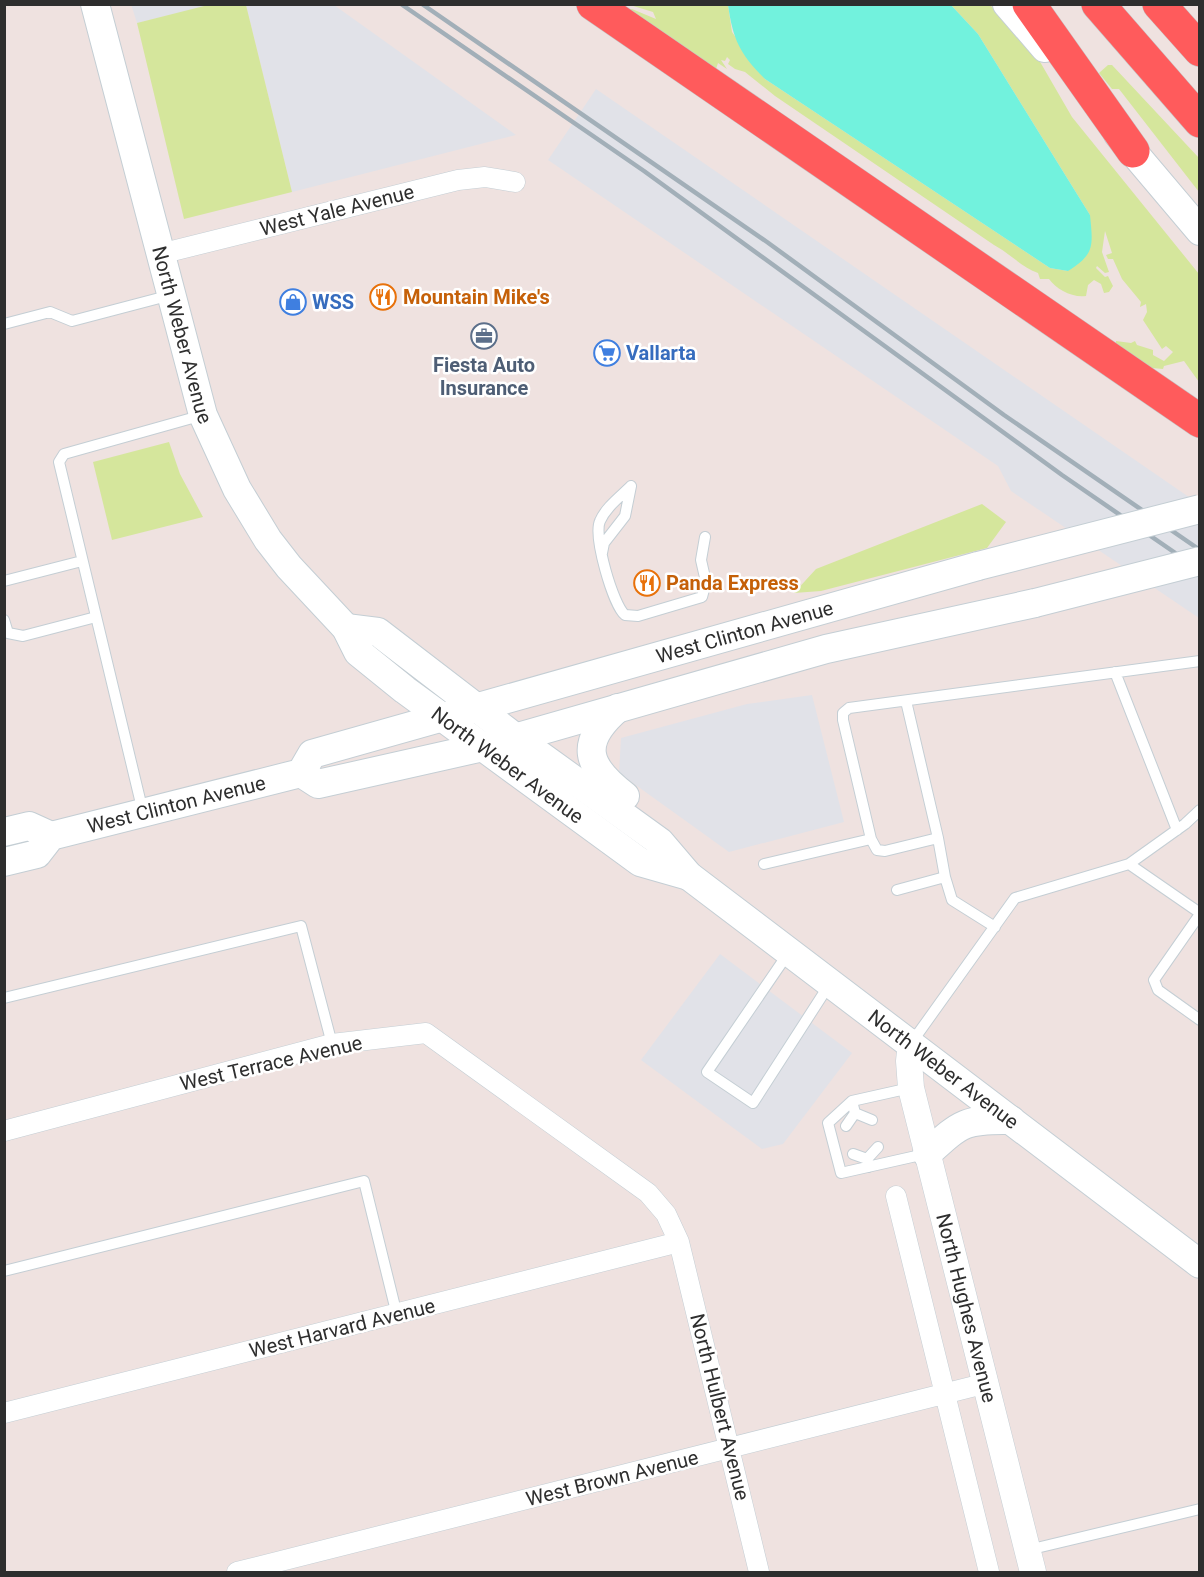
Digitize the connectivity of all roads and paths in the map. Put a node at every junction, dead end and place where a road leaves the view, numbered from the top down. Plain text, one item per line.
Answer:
1 (95, 4) edge
2 (593, 4) edge
3 (1006, 4) edge
4 (1029, 4) edge
5 (1098, 4) edge
6 (1159, 4) edge
7 (1200, 50) edge
8 (1200, 121) edge
9 (1133, 151) junction
10 (515, 182) dead end
11 (1200, 231) edge
12 (160, 254) junction
13 (171, 295) junction
14 (4, 324) edge
15 (203, 415) junction
16 (1200, 421) edge
17 (1200, 509) edge
18 (705, 537) dead end
19 (602, 555) junction
20 (82, 561) junction
21 (1200, 561) edge
22 (4, 581) edge
23 (96, 617) junction
24 (4, 620) edge
25 (346, 628) junction
26 (1200, 661) edge
27 (1115, 672) junction
28 (906, 701) junction
29 (477, 708) junction
30 (618, 708) junction
31 (442, 717) junction
32 (516, 738) junction
33 (483, 747) junction
34 (301, 773) junction
35 (1200, 810) edge
36 (143, 812) junction
37 (639, 826) junction
38 (1177, 830) junction
39 (4, 832) edge
40 (51, 836) junction
41 (938, 838) junction
42 (871, 839) junction
43 (4, 862) edge
44 (764, 864) dead end
45 (1129, 864) junction
46 (689, 876) junction
47 (945, 877) junction
48 (897, 890) dead end
49 (1200, 914) edge
50 (995, 927) junction
51 (789, 951) junction
52 (830, 982) junction
53 (4, 998) edge
54 (1200, 1020) edge
55 (911, 1042) junction
56 (332, 1044) junction
57 (911, 1088) junction
58 (852, 1101) junction
59 (857, 1118) junction
60 (872, 1120) dead end
61 (1011, 1120) junction
62 (846, 1126) dead end
63 (4, 1131) edge
64 (878, 1147) dead end
65 (853, 1154) dead end
66 (927, 1154) junction
67 (867, 1159) junction
68 (896, 1196) dead end
69 (679, 1242) junction
70 (1200, 1264) edge
71 (4, 1271) edge
72 (397, 1315) junction
73 (987, 1383) junction
74 (944, 1393) junction
75 (4, 1413) edge
76 (730, 1448) junction
77 (1200, 1509) edge
78 (1031, 1561) edge
79 (237, 1572) edge
80 (759, 1572) edge
81 (989, 1572) edge

1 - 12 main road, North Weber Avenue
2 - 16 highway
3 - 9 main road
4 - 9 highway
5 - 8 highway
6 - 7 highway
9 - 11 main road
10 - 12 street, West Yale Avenue
12 - 13 main road, North Weber Avenue
13 - 14 lane
13 - 15 main road, North Weber Avenue
15 - 20 lane
15 - 25 main road, North Weber Avenue
17 - 29 main road, West Clinton Avenue, bridge
18 - 19 lane
19 - 19 lane
20 - 22 lane
20 - 23 lane
21 - 30 main road, West Clinton Avenue, bridge
23 - 24 lane
23 - 36 lane
25 - 29 main road, North Weber Avenue
25 - 31 main road, North Weber Avenue
26 - 27 lane
27 - 28 lane
27 - 38 lane
28 - 41 lane
28 - 42 lane
29 - 31 main road, West Clinton Avenue
29 - 32 main road, North Weber Avenue
30 - 32 main road, West Clinton Avenue
30 - 37 main road
31 - 33 main road, North Weber Avenue
31 - 34 main road, West Clinton Avenue
32 - 33 main road, West Clinton Avenue
32 - 37 main road, North Weber Avenue
33 - 34 main road, West Clinton Avenue
33 - 46 main road, North Weber Avenue
34 - 36 main road, West Clinton Avenue
35 - 38 lane
36 - 40 main road, West Clinton Avenue
37 - 46 main road, North Weber Avenue
38 - 45 lane
39 - 40 main road
40 - 43 main road, West Clinton Avenue
41 - 42 lane
41 - 47 lane
42 - 44 lane
45 - 49 lane
45 - 50 lane
46 - 51 main road, North Weber Avenue
47 - 48 lane
47 - 50 lane
49 - 54 lane
50 - 55 lane
51 - 52 main road, North Weber Avenue
51 - 52 lane
52 - 55 main road, North Weber Avenue
53 - 56 lane
55 - 57 street, North Hughes Avenue
55 - 61 main road, North Weber Avenue
56 - 63 street, West Terrace Avenue
56 - 69 street, West Terrace Avenue
57 - 58 lane
57 - 66 street, North Hughes Avenue
58 - 59 lane
58 - 67 lane
59 - 60 lane
59 - 62 lane
61 - 66 main road
61 - 70 main road, North Weber Avenue
64 - 67 lane
65 - 67 lane
66 - 67 lane
66 - 73 street, North Hughes Avenue
68 - 74 street
69 - 72 street, West Harvard Avenue
69 - 76 street, North Hulbert Avenue
71 - 72 lane
72 - 75 street, West Harvard Avenue
73 - 74 street, West Brown Avenue
73 - 78 street, North Hughes Avenue
74 - 76 street, West Brown Avenue
74 - 81 street
76 - 79 street, West Brown Avenue
76 - 80 street, North Hulbert Avenue
77 - 78 lane

